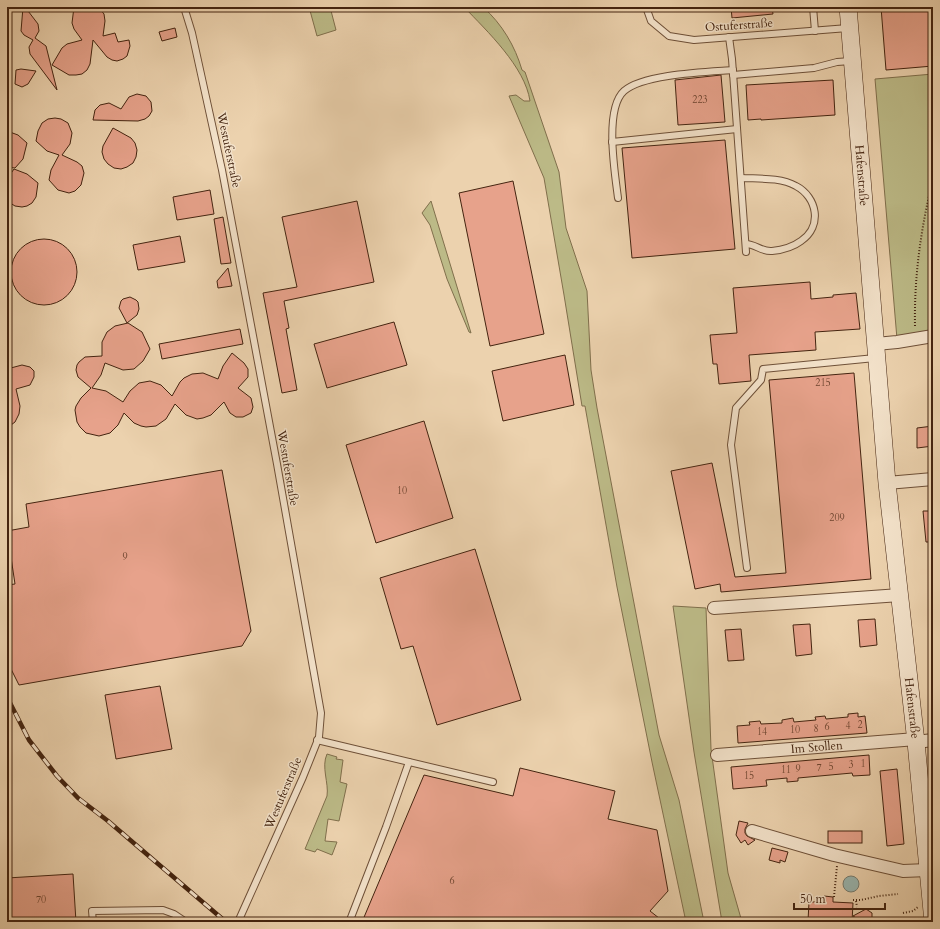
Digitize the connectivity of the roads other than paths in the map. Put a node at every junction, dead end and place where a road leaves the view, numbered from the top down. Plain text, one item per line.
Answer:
1 (184, 7) edge
2 (646, 7) edge
3 (812, 7) edge
4 (848, 7) edge
5 (849, 28) junction
6 (814, 31) junction
7 (729, 37) junction
8 (852, 61) junction
9 (733, 72) junction
10 (737, 129) junction
11 (612, 142) junction
12 (741, 178) junction
13 (618, 198) dead end
14 (746, 244) junction
15 (746, 252) dead end
16 (933, 336) edge
17 (877, 351) junction
18 (933, 479) edge
19 (887, 483) junction
20 (747, 568) dead end
21 (900, 595) junction
22 (714, 608) dead end
23 (317, 740) junction
24 (922, 740) edge
25 (717, 755) dead end
26 (409, 762) junction
27 (493, 782) dead end
28 (752, 831) dead end
29 (928, 870) junction
30 (350, 920) dead end
31 (93, 922) edge
32 (186, 922) edge
33 (238, 922) edge
34 (933, 922) edge

1 - 23 lane, Westuferstraße
2 - 7 lane, Ostuferstraße
3 - 6 lane
4 - 5 street, Hafenstraße
5 - 6 lane, Ostuferstraße
5 - 8 street, Hafenstraße
6 - 7 lane, Ostuferstraße
7 - 9 lane
8 - 9 lane
8 - 17 street, Hafenstraße
9 - 10 lane
9 - 11 lane
10 - 11 lane
10 - 12 lane
11 - 13 lane
12 - 14 lane
12 - 14 lane
14 - 15 lane
16 - 17 street
17 - 19 street, Hafenstraße
17 - 20 lane
18 - 19 street
19 - 21 street, Hafenstraße
21 - 22 street
21 - 24 street, Hafenstraße
23 - 26 lane
23 - 33 lane, Westuferstraße
24 - 25 street, Im Stollen
24 - 29 street, Hafenstraße
26 - 27 lane
26 - 30 lane
28 - 29 street
29 - 34 street, Hafenstraße
31 - 32 lane

